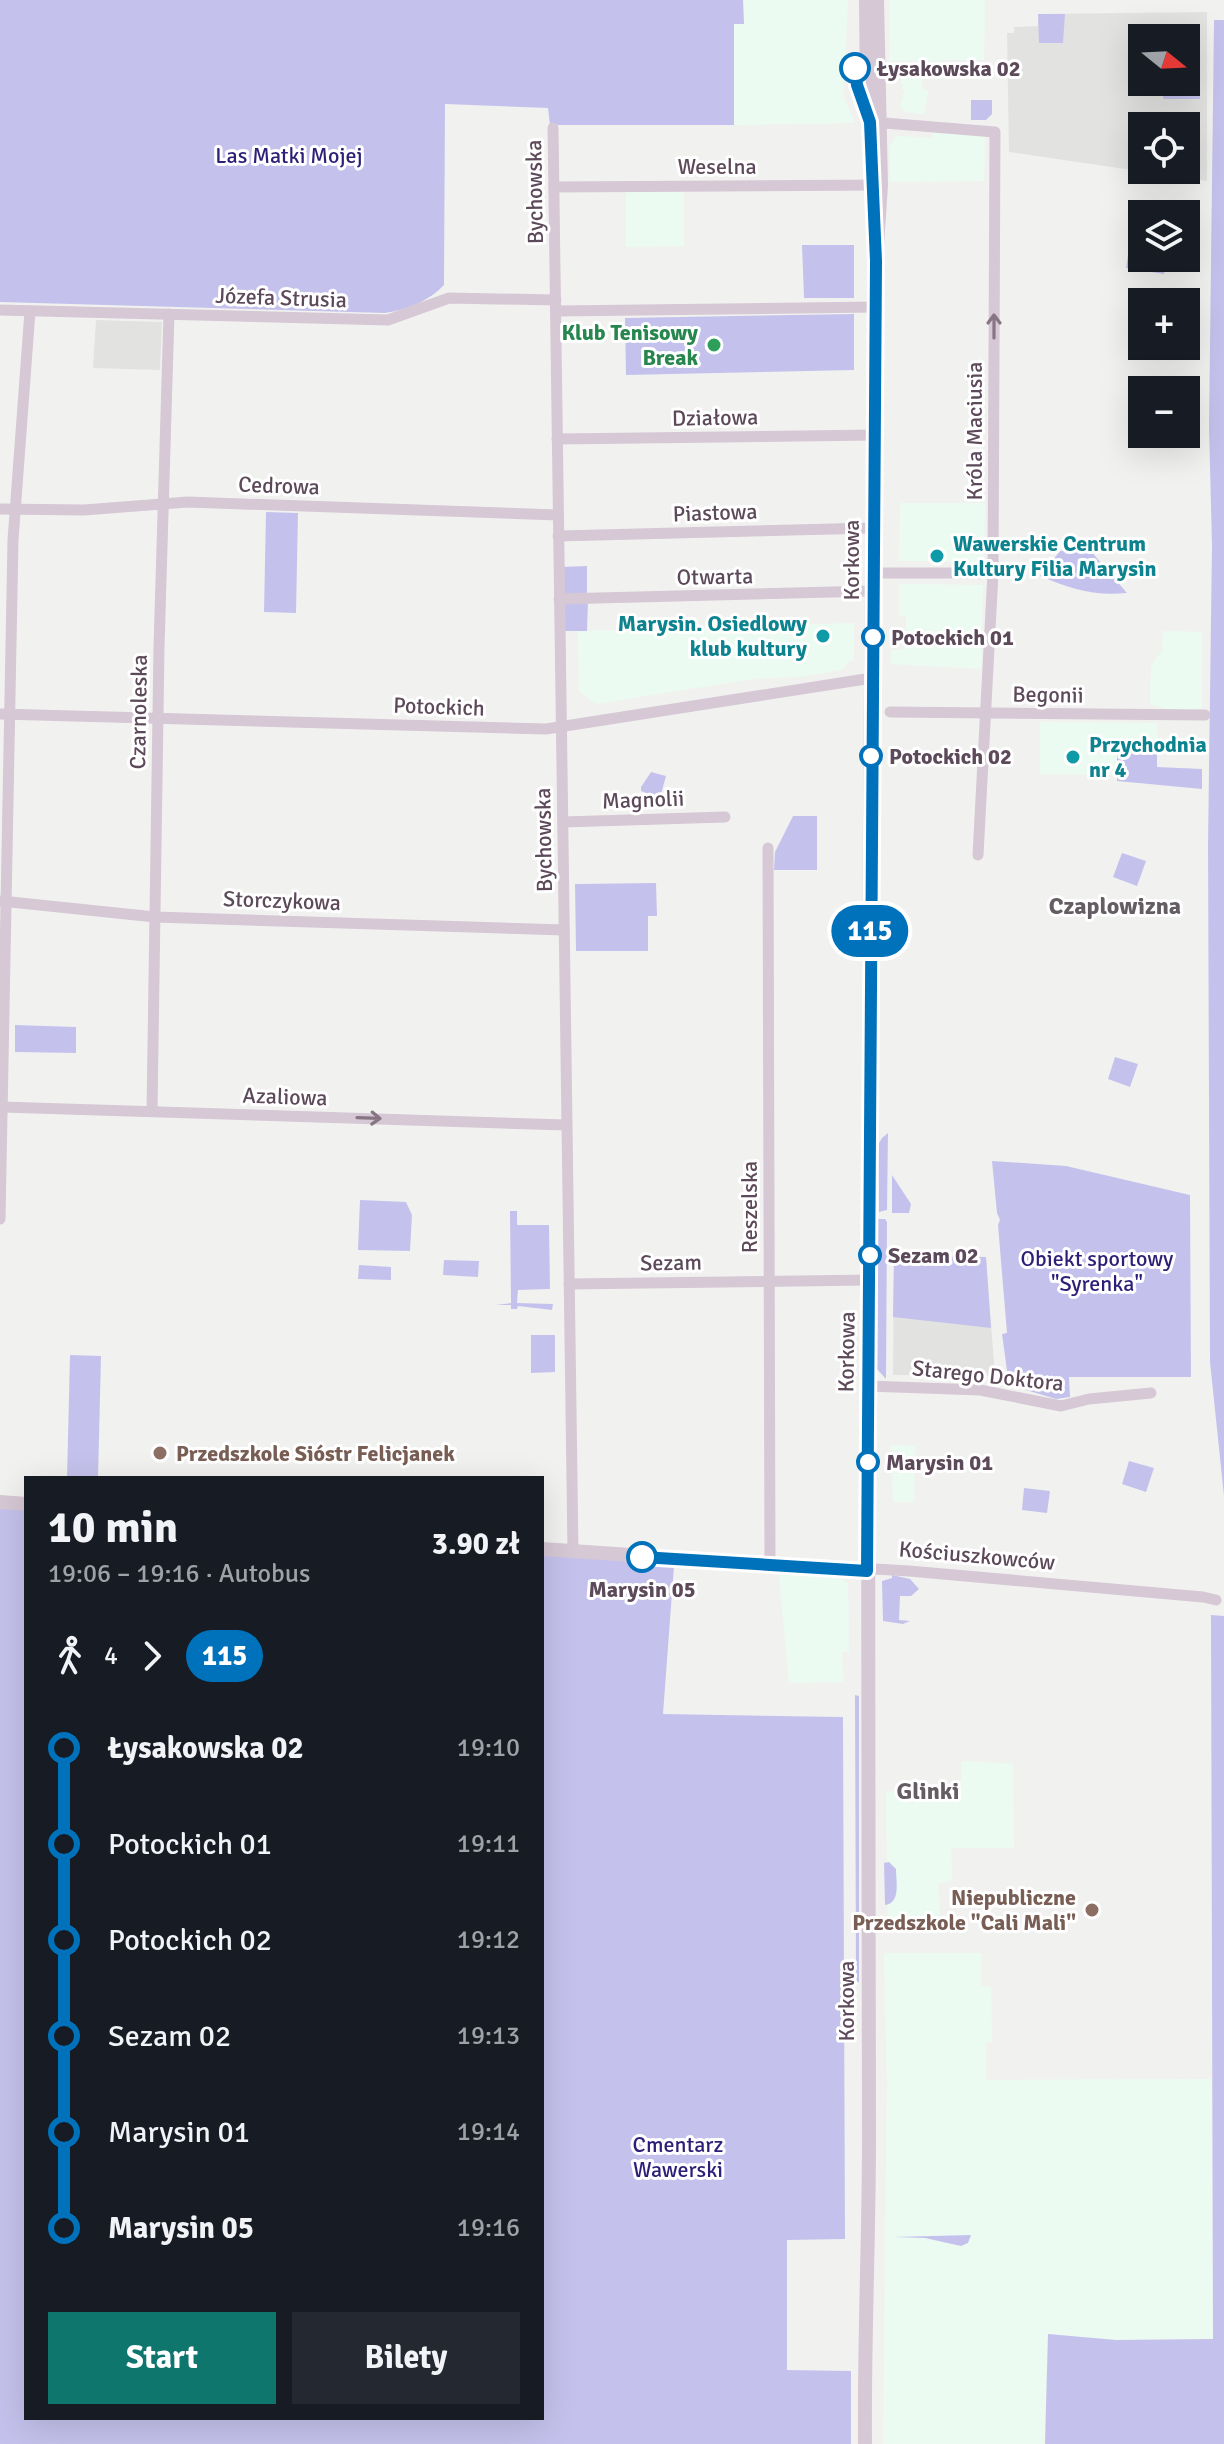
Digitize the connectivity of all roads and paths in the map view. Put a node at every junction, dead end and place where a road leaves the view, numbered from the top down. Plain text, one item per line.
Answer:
1 (866, 0) edge
2 (877, 0) edge
3 (875, 122) junction
4 (553, 128) dead end
5 (876, 185) junction
6 (554, 187) junction
7 (556, 306) junction
8 (875, 307) junction
9 (0, 310) edge
10 (30, 311) junction
11 (169, 314) junction
12 (874, 435) junction
13 (557, 439) junction
14 (163, 503) junction
15 (0, 509) edge
16 (17, 510) junction
17 (558, 515) junction
18 (873, 528) junction
19 (558, 536) junction
20 (873, 573) junction
21 (993, 573) junction
22 (873, 591) junction
23 (559, 599) junction
24 (872, 678) junction
25 (890, 712) dead end
26 (987, 713) junction
27 (4, 715) edge
28 (1205, 715) dead end
29 (158, 718) junction
30 (561, 728) junction
31 (725, 817) dead end
32 (563, 822) junction
33 (768, 848) dead end
34 (978, 855) dead end
35 (3, 901) edge
36 (155, 917) junction
37 (564, 930) junction
38 (1, 1075) edge
39 (2, 1107) edge
40 (152, 1111) junction
41 (566, 1125) junction
42 (0, 1219) edge
43 (769, 1279) junction
44 (869, 1280) junction
45 (569, 1284) junction
46 (867, 1386) junction
47 (1151, 1393) dead end
48 (0, 1502) edge
49 (24, 1504) edge
50 (544, 1549) edge
51 (573, 1552) junction
52 (770, 1566) junction
53 (867, 1571) junction
54 (1216, 1600) dead end
55 (865, 2444) edge

1 - 3 street, Korkowa
2 - 3 street, Korkowa
3 - 5 street, Korkowa
21 -> 3 street, Króla Maciusia
4 - 6 street, Bychowska
5 - 6 street, Weselna
5 - 8 street, Korkowa
6 - 7 street, Bychowska
7 - 8 street, Józefa Strusia
7 - 11 street, Józefa Strusia
7 - 13 street, Bychowska
8 - 12 street, Korkowa
9 - 10 street, Józefa Strusia
10 - 11 street, Józefa Strusia
10 - 16 street
11 - 14 street, Czarnoleska
12 - 13 street, Działowa
12 - 18 street, Korkowa
13 - 17 street, Bychowska
14 - 16 street, Cedrowa
14 - 17 street, Cedrowa
14 - 29 street, Czarnoleska
15 - 16 street, Cedrowa
16 - 27 street
17 - 19 street, Bychowska
18 - 19 street, Piastowa
18 - 20 street, Korkowa
19 - 23 street, Bychowska
20 - 21 street
20 - 22 street, Korkowa
21 - 26 street, Króla Maciusia
22 - 23 street, Otwarta
22 - 24 street, Korkowa
23 - 30 street, Bychowska
24 - 30 street, Potockich
24 - 44 street, Korkowa
25 - 26 street, Begonii
26 - 28 street, Begonii
26 - 34 street, Króla Maciusia
27 - 29 street, Potockich
27 - 35 street
29 - 30 street, Potockich
29 - 36 street, Czarnoleska
30 - 32 street, Bychowska
31 - 32 street, Magnolii
32 - 37 street, Bychowska
33 - 43 street, Reszelska
35 - 36 street, Storczykowa
35 - 38 street
36 - 37 street, Storczykowa
36 - 40 street, Czarnoleska
37 - 41 street, Bychowska
38 - 39 street
39 - 40 street, Azaliowa
39 - 42 street
40 -> 41 street, Azaliowa
41 - 45 street, Bychowska
43 - 44 street, Sezam
43 - 45 street, Sezam
43 - 52 street, Reszelska
44 - 46 street, Korkowa
45 - 51 street, Bychowska
46 - 47 street, Starego Doktora
46 - 53 street, Korkowa
48 - 49 street
50 - 51 street, Kościuszkowców
51 - 52 street, Kościuszkowców
52 - 53 street, Kościuszkowców
53 - 54 street, Kościuszkowców
53 - 55 street, Korkowa

